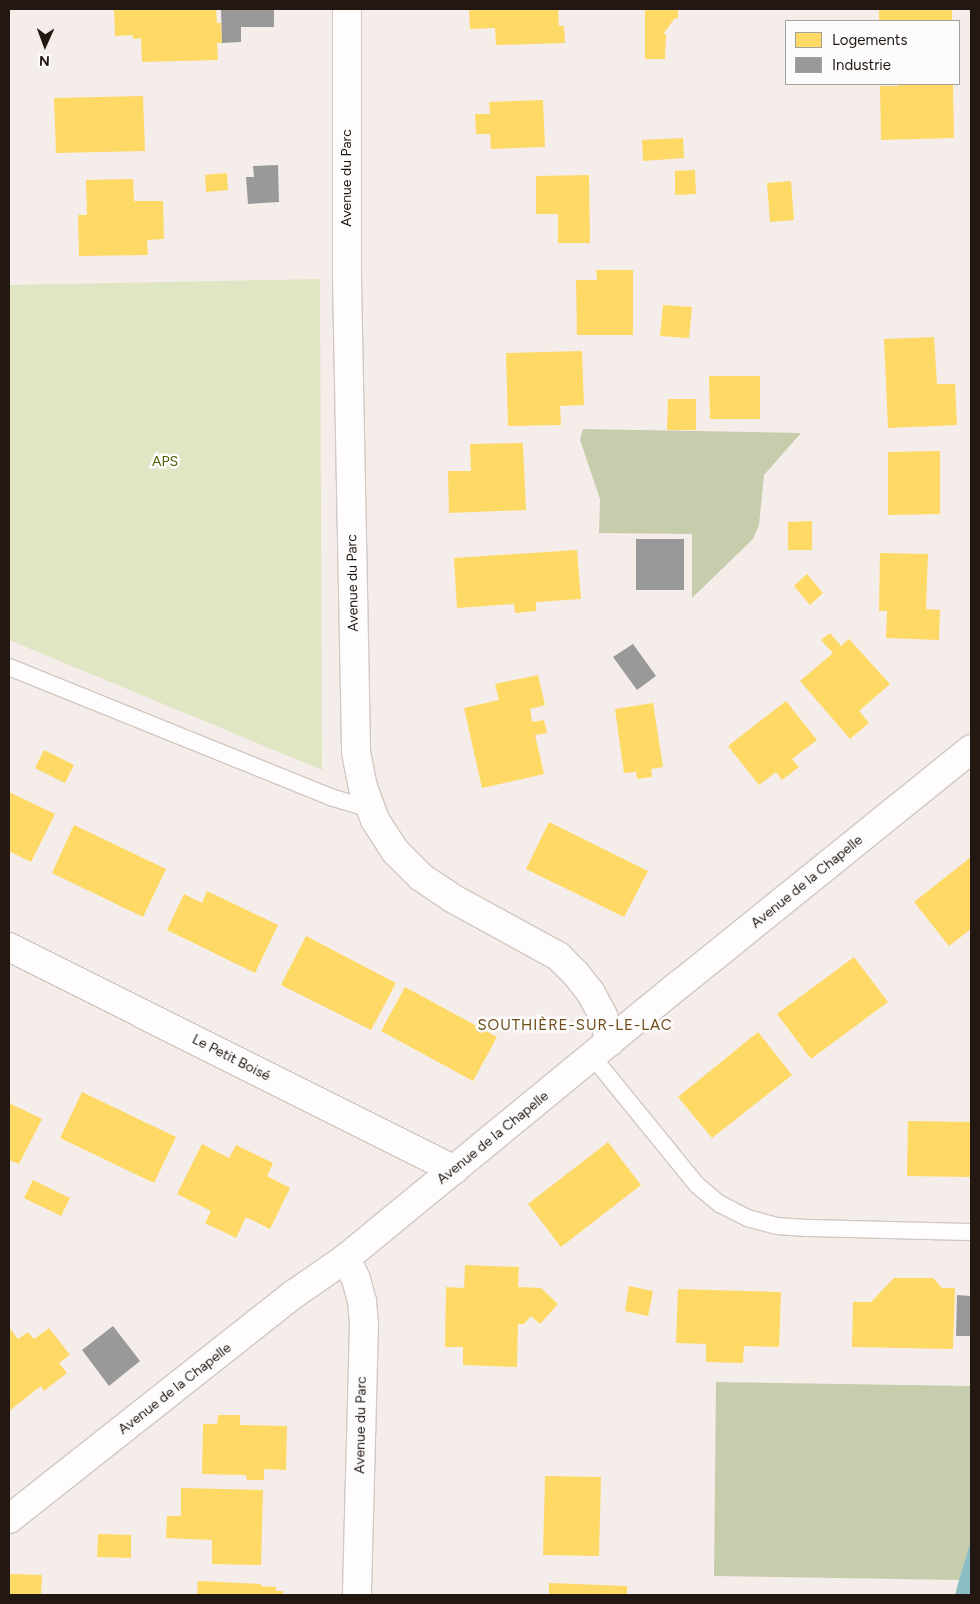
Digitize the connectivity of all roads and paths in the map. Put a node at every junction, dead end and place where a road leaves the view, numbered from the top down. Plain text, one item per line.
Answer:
1 (347, 9) edge
2 (9, 667) edge
3 (971, 750) edge
4 (371, 809) junction
5 (9, 947) edge
6 (601, 1049) junction
7 (454, 1170) junction
8 (971, 1232) edge
9 (346, 1258) junction
10 (9, 1519) edge
11 (357, 1595) edge

1 - 4 street, Avenue du Parc
2 - 4 lane
3 - 6 street, Avenue de la Chapelle
4 - 6 street, Avenue du Parc
5 - 7 street, Le Petit Boisé
6 - 7 street, Avenue de la Chapelle
6 - 8 lane
7 - 9 street, Avenue de la Chapelle
9 - 10 street, Avenue de la Chapelle
9 - 11 street, Avenue du Parc

